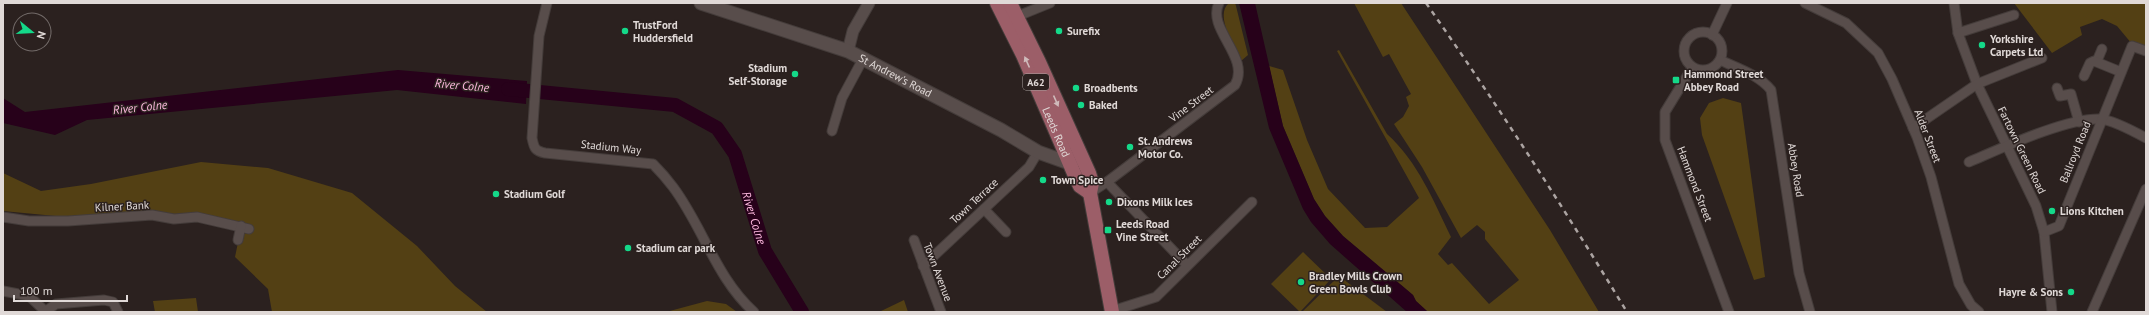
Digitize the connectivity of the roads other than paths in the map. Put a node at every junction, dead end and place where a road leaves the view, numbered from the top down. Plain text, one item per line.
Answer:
1 (548, 3) edge
2 (701, 3) edge
3 (868, 3) edge
4 (997, 3) edge
5 (1010, 3) edge
6 (1050, 3) edge
7 (1728, 3) edge
8 (1954, 3) edge
9 (1216, 4) edge
10 (1808, 4) edge
11 (2014, 15) dead end
12 (1012, 18) junction
13 (852, 31) junction
14 (1958, 33) junction
15 (1712, 35) junction
16 (829, 45) junction
17 (2102, 49) dead end
18 (848, 51) junction
19 (2146, 51) edge
20 (2042, 58) dead end
21 (864, 59) junction
22 (1720, 60) junction
23 (2097, 61) junction
24 (1692, 68) junction
25 (2121, 72) junction
26 (2084, 76) dead end
27 (1977, 84) junction
28 (2057, 88) dead end
29 (2101, 119) junction
30 (2078, 122) junction
31 (1914, 128) junction
32 (832, 131) dead end
33 (2146, 138) edge
34 (2007, 146) junction
35 (1038, 152) junction
36 (1076, 160) junction
37 (1969, 162) dead end
38 (1107, 182) junction
39 (2146, 189) edge
40 (1090, 193) junction
41 (1252, 202) dead end
42 (984, 209) junction
43 (3, 217) edge
44 (1006, 232) dead end
45 (2044, 232) junction
46 (238, 240) dead end
47 (914, 240) dead end
48 (1187, 265) junction
49 (923, 266) junction
50 (3, 291) edge
51 (46, 312) edge
52 (118, 312) edge
53 (754, 312) edge
54 (941, 312) edge
55 (1112, 312) edge
56 (1729, 312) edge
57 (1810, 312) edge
58 (1979, 312) edge
59 (2052, 312) edge
60 (2092, 312) edge

1 - 53 street, Stadium Way
2 - 16 main road, St Andrew's Road
3 - 13 street
4 - 12 main road, Leeds Road / A62
5 - 12 main road, Leeds Road / A62
6 - 12 street
7 - 15 street
8 - 14 street, Fartown Green Road
9 - 38 street, Vine Street
10 - 31 street, Alder Street
11 - 14 street
12 - 36 main road, Leeds Road / A62
13 - 16 street
13 - 18 street
14 - 27 street, Fartown Green Road
15 - 22 street
15 - 24 street
16 - 18 main road, St Andrew's Road
17 - 23 street
18 - 21 main road, St Andrew's Road
19 - 25 street, Ballroyd Road
20 - 27 street
21 - 32 street
21 - 35 main road, St Andrew's Road
22 - 24 street
22 - 57 street, Abbey Road
23 - 25 street
23 - 26 street
24 - 56 street, Hammond Street
25 - 29 street, Ballroyd Road
27 - 31 street
27 - 34 street, Fartown Green Road
28 - 30 street
29 - 30 street
29 - 33 street
29 - 45 street, Ballroyd Road
30 - 34 street
31 - 58 street, Alder Street
34 - 37 street
34 - 45 street, Fartown Green Road
35 - 36 main road, St Andrew's Road
35 - 42 street, Town Terrace
36 - 40 main road, Leeds Road / A62
38 - 40 street, Vine Street
38 - 48 street
39 - 60 street
40 - 55 main road, Leeds Road / A62
41 - 48 street, Canal Street
42 - 44 street
42 - 49 street, Town Terrace
43 - 46 street, Kilner Bank
45 - 59 street, Fartown Green Road
47 - 49 street, Town Avenue
48 - 55 street, Canal Street
49 - 54 street, Town Avenue
50 - 51 street
51 - 52 street

